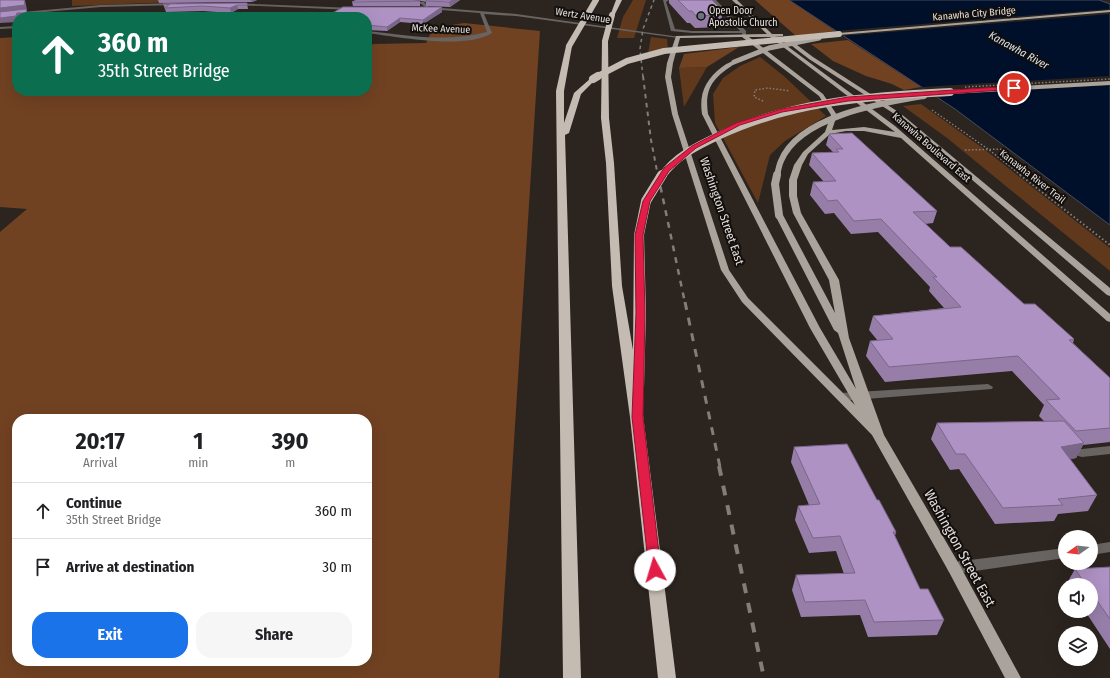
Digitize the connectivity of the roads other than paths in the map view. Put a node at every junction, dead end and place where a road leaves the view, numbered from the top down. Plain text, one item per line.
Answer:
1 (406, 0) edge
2 (596, 0) edge
3 (619, 0) edge
4 (667, 0) edge
5 (713, 0) edge
6 (734, 0) edge
7 (181, 4) edge
8 (228, 4) edge
9 (415, 8) edge
10 (428, 8) junction
11 (362, 9) edge
12 (481, 11) junction
13 (1110, 11) edge
14 (34, 12) edge
15 (12, 14) edge
16 (0, 15) edge
17 (12, 27) edge
18 (0, 28) edge
19 (372, 32) edge
20 (776, 33) junction
21 (744, 34) junction
22 (839, 34) junction
23 (678, 37) junction
24 (1110, 82) edge
25 (950, 92) junction
26 (828, 133) junction
27 (906, 138) junction
28 (561, 149) junction
29 (1110, 292) edge
30 (1110, 319) edge
31 (844, 338) junction
32 (988, 387) dead end
33 (860, 396) junction
34 (841, 398) junction
35 (637, 417) junction
36 (878, 434) junction
37 (1110, 450) edge
38 (1082, 453) edge
39 (1110, 547) edge
40 (1098, 549) edge
41 (1058, 554) edge
42 (954, 568) junction
43 (572, 678) edge
44 (667, 678) edge
45 (1013, 678) edge

1 - 10 street
2 - 28 highway, bridge
3 - 35 highway, bridge
4 - 21 street
5 - 21 street
6 - 20 main road, Kanawha Boulevard East
7 - 14 street
8 - 11 street
9 - 10 street, Wertz Avenue
10 - 12 street, Wertz Avenue
12 - 19 street, McKee Avenue
12 - 23 street, Wertz Avenue
13 - 22 main road, Kanawha City Bridge
15 - 16 street
17 - 18 street
20 - 21 main road, Wertz Avenue
20 - 27 main road, Kanawha Boulevard East
20 - 29 main road, Kanawha Boulevard East
21 - 23 main road, Wertz Avenue
21 - 26 main road
22 - 28 highway, bridge
22 - 33 main road, Kanawha City Bridge, bridge
23 - 34 main road, Washington Street East
24 - 25 main road
25 - 31 main road, bridge
25 - 35 highway, bridge
26 - 27 main road
26 - 31 main road, Washington Street East
27 - 30 main road, Kanawha Boulevard East
28 - 43 highway
31 - 33 main road, Washington Street East
32 - 33 street
33 - 34 street
33 - 36 main road, Washington Street East
34 - 36 main road, Washington Street East
35 - 44 highway
36 - 42 main road, Washington Street East
37 - 38 street
39 - 40 street
41 - 42 street
42 - 45 main road, Washington Street East

